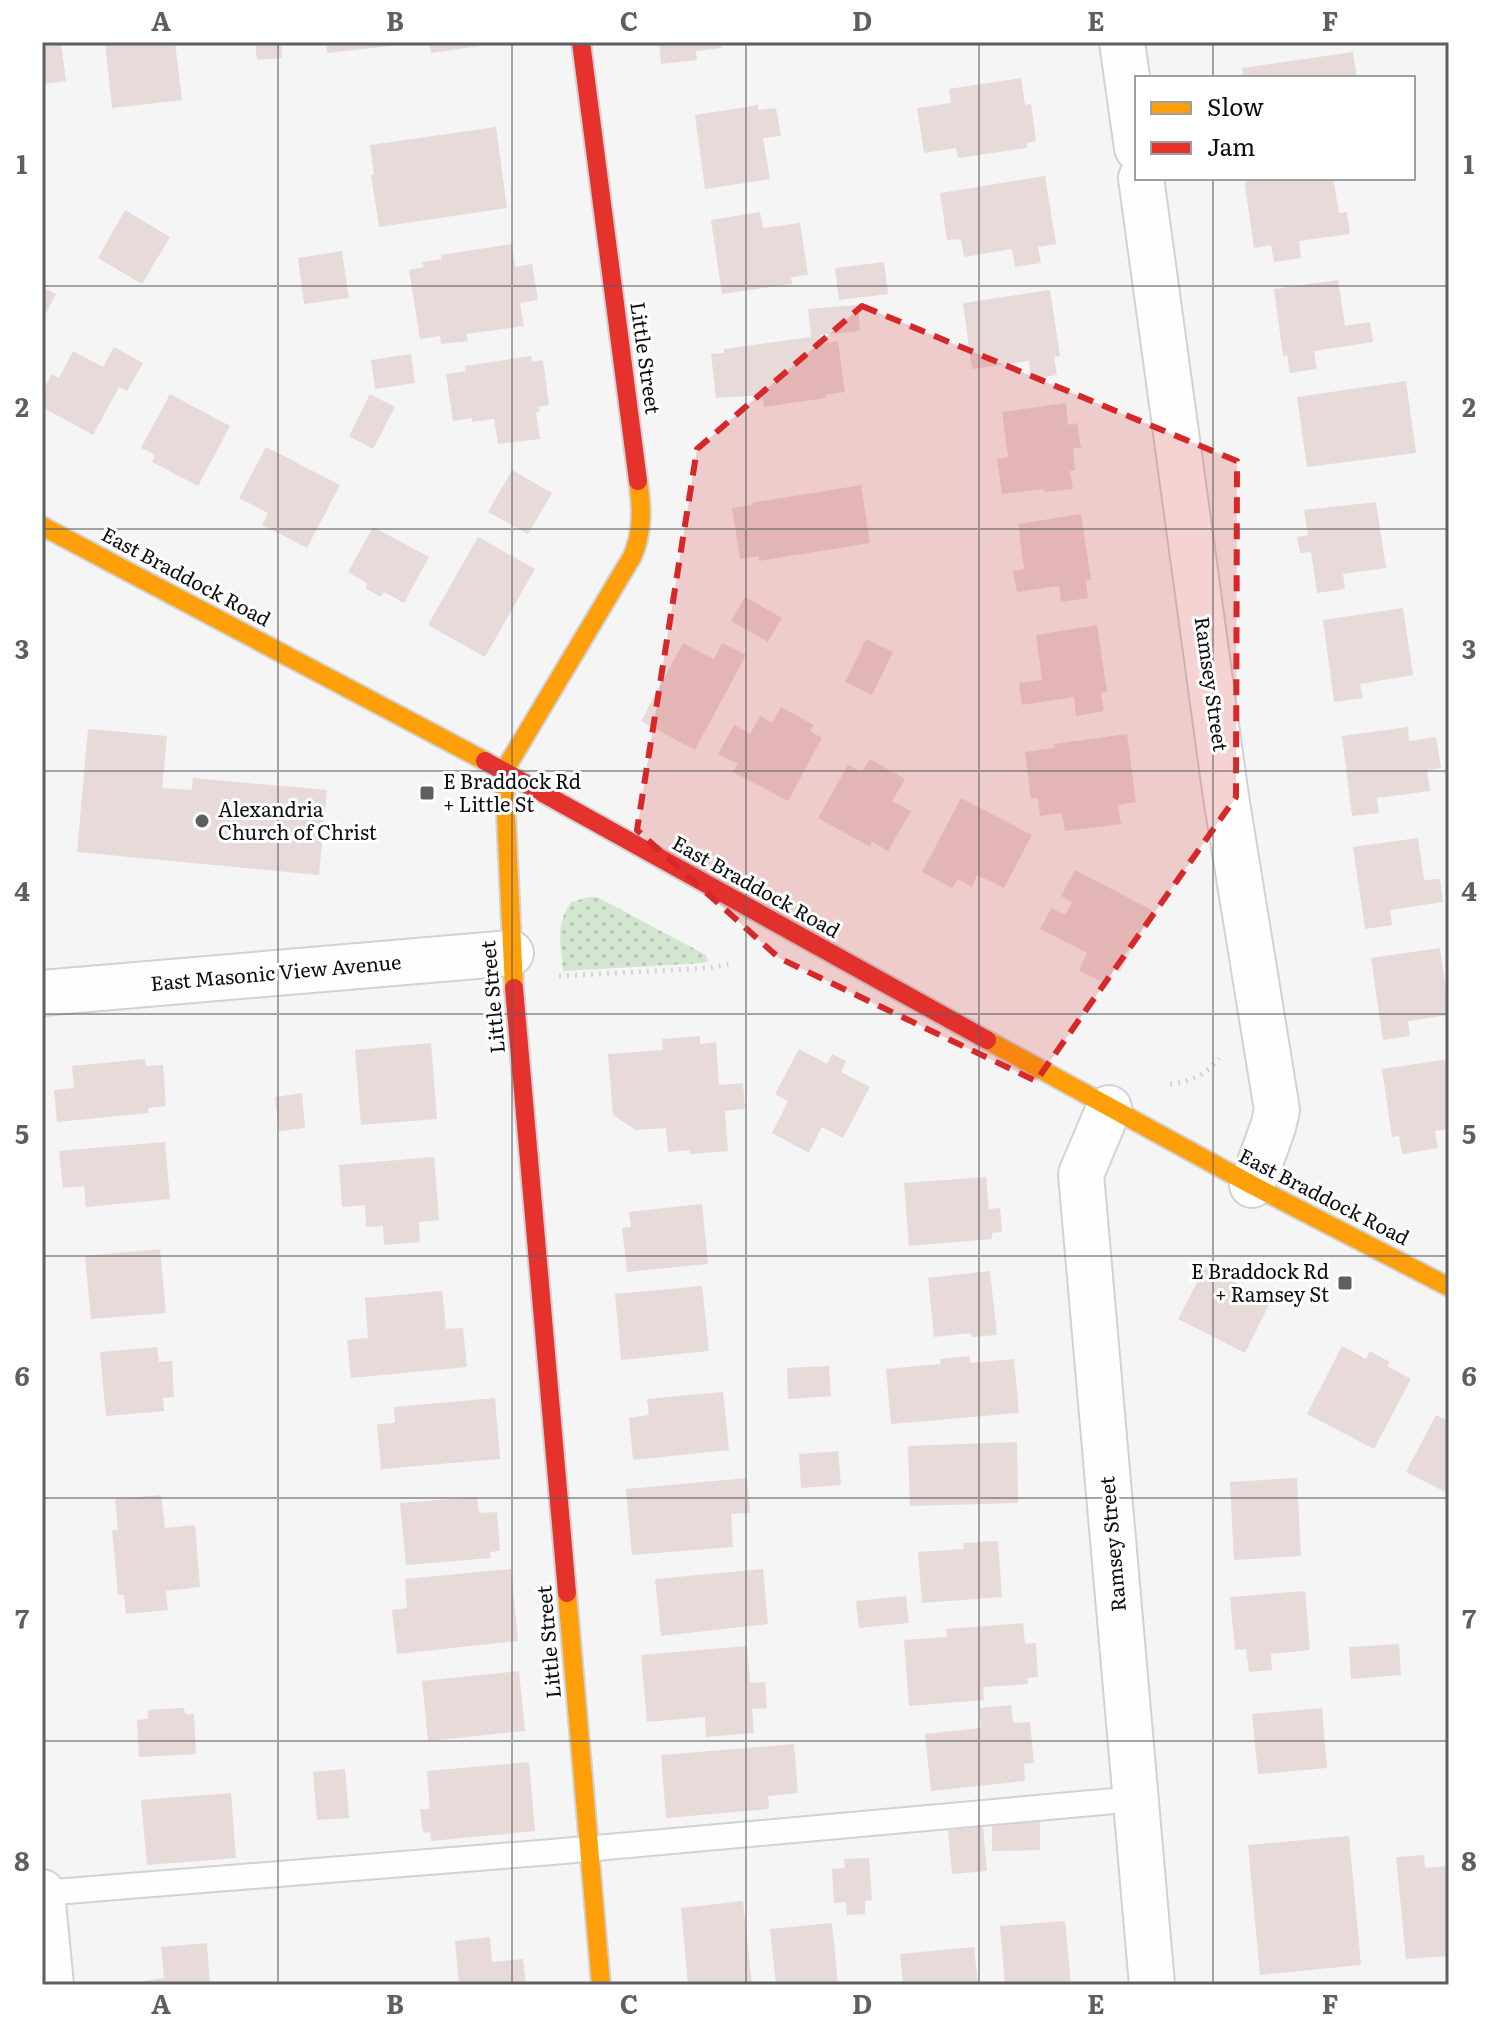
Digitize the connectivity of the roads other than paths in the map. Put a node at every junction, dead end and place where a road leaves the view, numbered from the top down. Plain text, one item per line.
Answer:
1 (581, 42) edge
2 (1122, 42) edge
3 (1135, 134) edge
4 (1141, 180) edge
5 (42, 526) edge
6 (504, 771) junction
7 (511, 953) junction
8 (42, 993) edge
9 (1109, 1108) junction
10 (1252, 1185) junction
11 (1449, 1287) edge
12 (1136, 1799) junction
13 (590, 1849) junction
14 (42, 1892) edge
15 (51, 1985) edge
16 (601, 1985) edge
17 (1152, 1985) edge

1 - 6 street, Little Street
2 - 3 street
4 - 10 street, Ramsey Street
5 - 6 street, East Braddock Road
6 - 7 street, Little Street
6 - 9 street, East Braddock Road
7 - 8 street, East Masonic View Avenue
7 - 13 street, Little Street
9 - 10 street, East Braddock Road
9 - 12 street, Ramsey Street
10 - 11 street, East Braddock Road
12 - 13 lane
12 - 17 street, Ramsey Street
13 - 14 lane
13 - 16 street, Little Street
14 - 15 street

